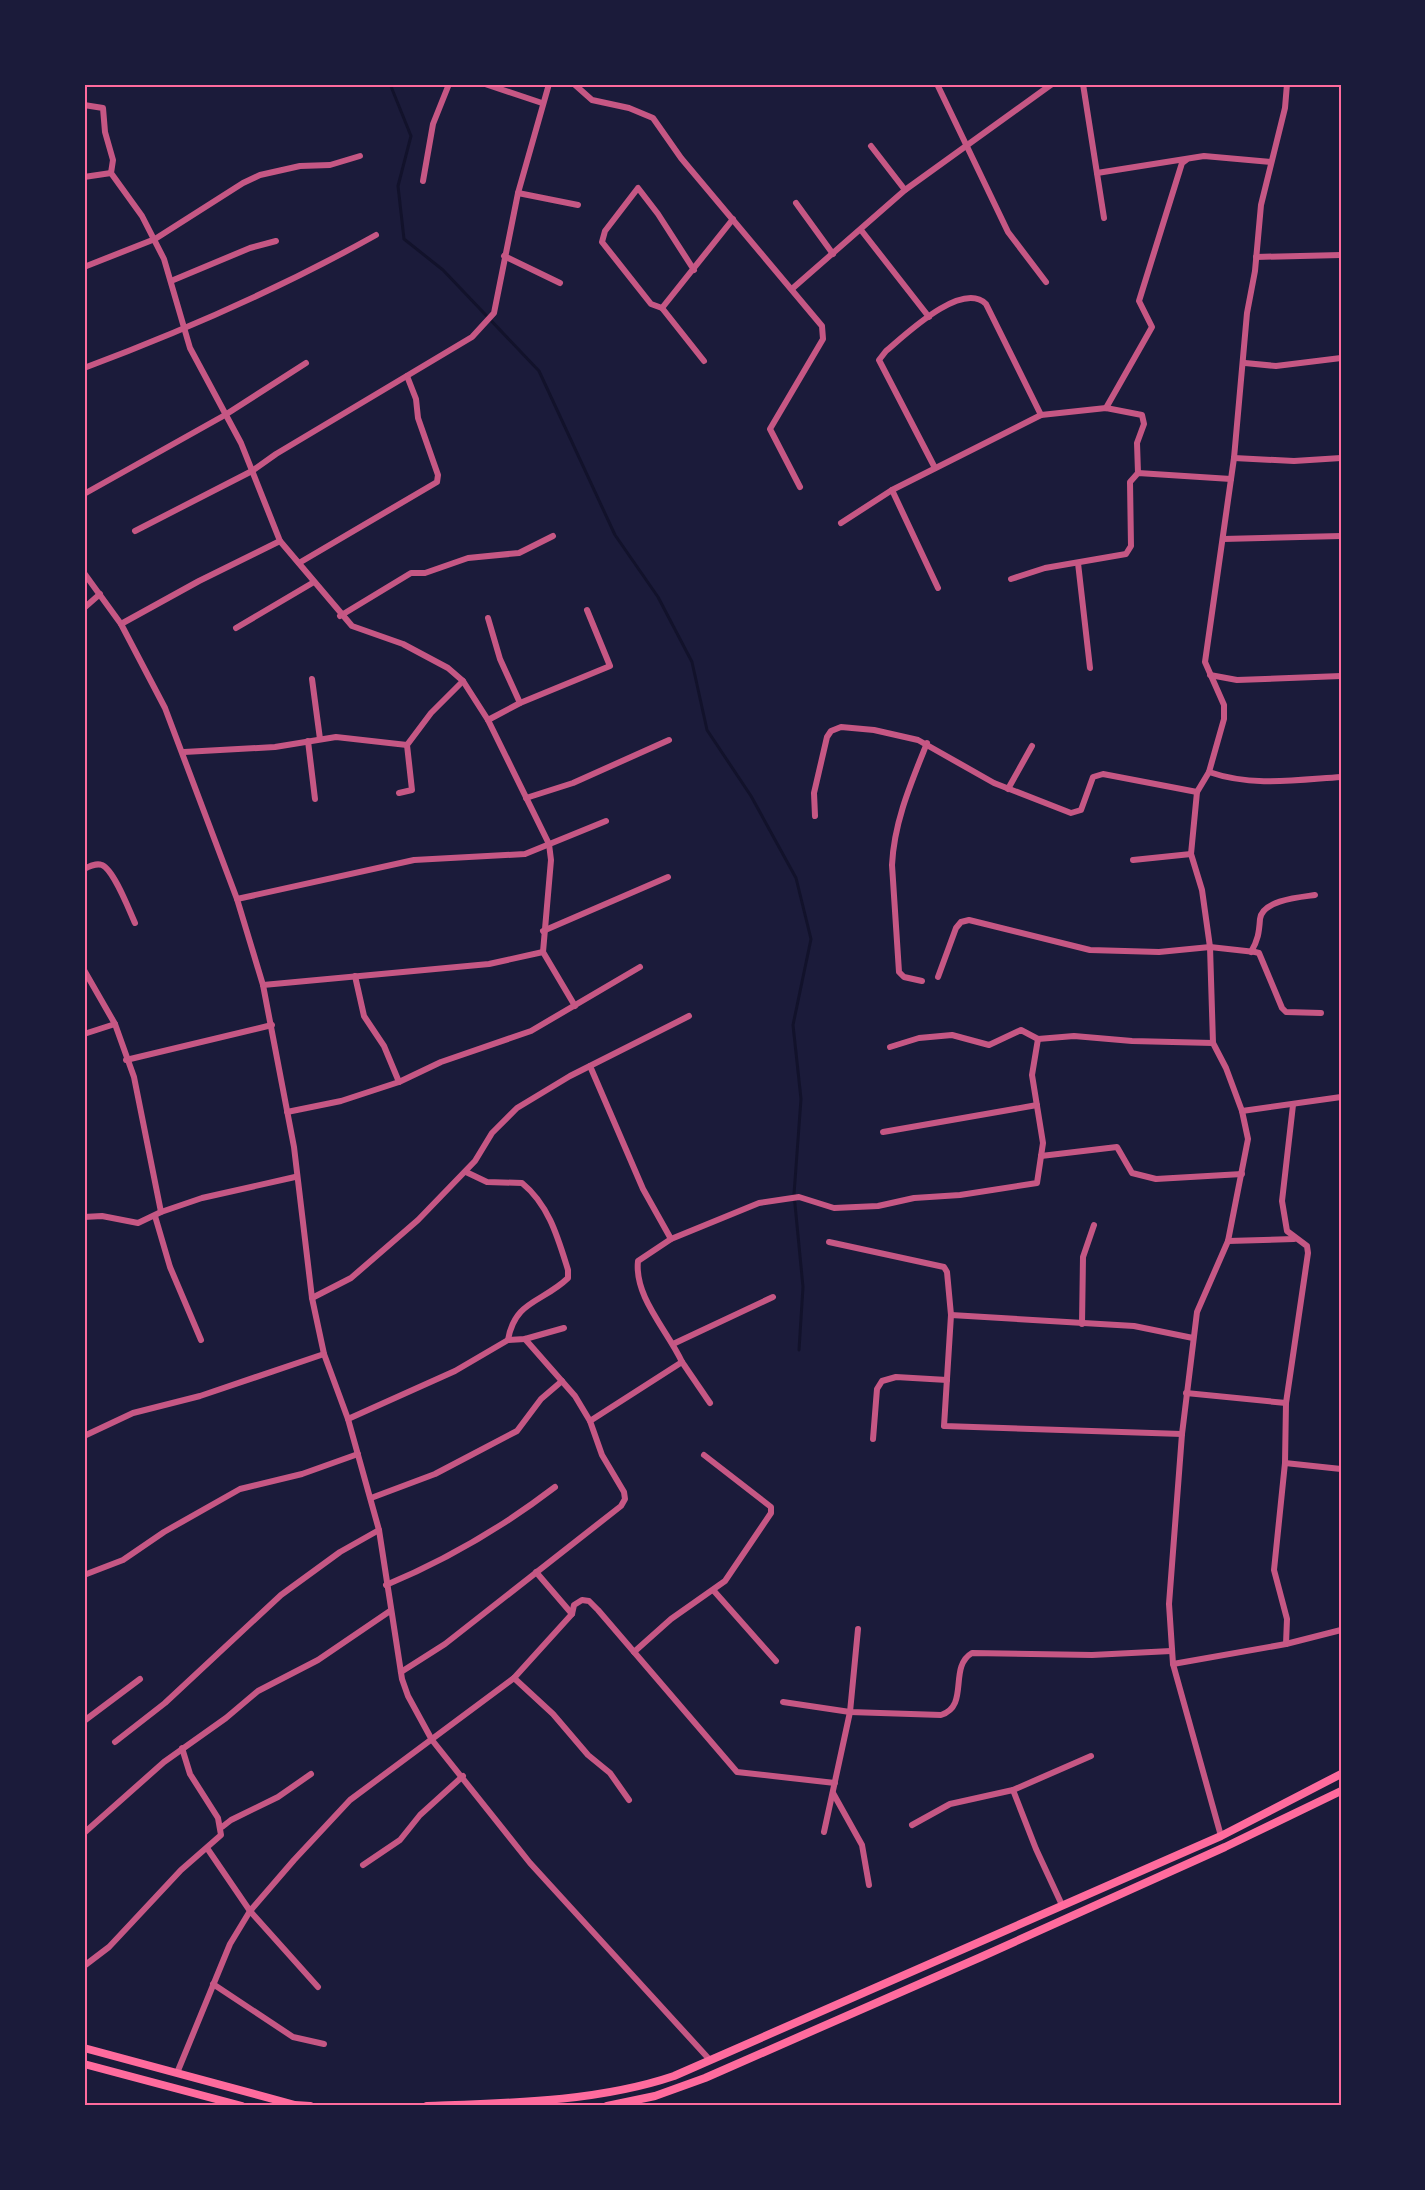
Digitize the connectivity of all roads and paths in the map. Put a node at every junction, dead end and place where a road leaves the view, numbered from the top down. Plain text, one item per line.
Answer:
1 (449, 84) edge
2 (485, 84) edge
3 (549, 84) edge
4 (574, 84) edge
5 (937, 84) edge
6 (1052, 84) edge
7 (1083, 84) edge
8 (1287, 84) edge
9 (542, 103) junction
10 (84, 105) edge
11 (871, 146) dead end
12 (966, 146) junction
13 (360, 156) dead end
14 (1186, 159) junction
15 (1271, 162) junction
16 (111, 173) junction
17 (1097, 173) junction
18 (84, 177) edge
19 (423, 181) dead end
20 (905, 190) junction
21 (518, 193) junction
22 (796, 203) dead end
23 (578, 205) dead end
24 (1104, 218) dead end
25 (733, 219) junction
26 (861, 230) junction
27 (376, 235) dead end
28 (155, 239) junction
29 (276, 241) dead end
30 (833, 254) junction
31 (1341, 255) edge
32 (504, 256) junction
33 (1256, 257) junction
34 (84, 267) edge
35 (694, 270) junction
36 (171, 281) junction
37 (1046, 282) dead end
38 (560, 283) dead end
39 (794, 288) junction
40 (662, 308) junction
41 (929, 317) junction
42 (183, 328) junction
43 (1341, 358) edge
44 (704, 361) dead end
45 (306, 363) dead end
46 (1245, 363) junction
47 (84, 368) edge
48 (407, 376) junction
49 (1106, 408) junction
50 (225, 415) junction
51 (1041, 415) junction
52 (1234, 458) junction
53 (1341, 458) edge
54 (934, 468) junction
55 (252, 471) junction
56 (1140, 472) junction
57 (1231, 479) junction
58 (800, 487) dead end
59 (892, 489) junction
60 (84, 495) edge
61 (841, 524) dead end
62 (135, 531) dead end
63 (553, 536) dead end
64 (1341, 536) edge
65 (1223, 539) junction
66 (280, 541) junction
67 (299, 563) junction
68 (1078, 563) junction
69 (84, 573) edge
70 (1011, 579) dead end
71 (314, 582) junction
72 (938, 588) dead end
73 (100, 594) junction
74 (84, 608) edge
75 (586, 610) dead end
76 (340, 616) junction
77 (488, 618) dead end
78 (122, 624) junction
79 (236, 628) dead end
80 (1090, 668) dead end
81 (1209, 675) junction
82 (1341, 676) edge
83 (312, 679) dead end
84 (463, 681) junction
85 (520, 703) junction
86 (488, 720) junction
87 (320, 739) junction
88 (669, 740) dead end
89 (308, 741) junction
90 (927, 743) junction
91 (407, 745) junction
92 (1032, 746) dead end
93 (184, 752) junction
94 (1209, 772) junction
95 (1341, 777) edge
96 (1008, 789) junction
97 (1197, 792) junction
98 (399, 793) dead end
99 (526, 798) junction
100 (315, 799) dead end
101 (815, 816) dead end
102 (606, 821) dead end
103 (549, 844) junction
104 (1191, 854) junction
105 (1133, 860) dead end
106 (84, 869) edge
107 (668, 877) dead end
108 (1315, 895) dead end
109 (237, 898) junction
110 (135, 923) dead end
111 (543, 931) junction
112 (1210, 947) junction
113 (543, 952) junction
114 (1251, 952) junction
115 (640, 967) dead end
116 (84, 970) edge
117 (355, 976) junction
118 (938, 977) dead end
119 (922, 981) dead end
120 (263, 985) junction
121 (574, 1006) junction
122 (1321, 1013) dead end
123 (689, 1016) dead end
124 (115, 1024) junction
125 (273, 1025) junction
126 (84, 1034) edge
127 (1038, 1039) junction
128 (1213, 1043) junction
129 (890, 1047) dead end
130 (126, 1060) junction
131 (590, 1066) junction
132 (399, 1082) junction
133 (1341, 1097) edge
134 (1037, 1105) junction
135 (1293, 1105) junction
136 (1242, 1111) junction
137 (287, 1112) junction
138 (883, 1132) dead end
139 (1041, 1155) junction
140 (466, 1172) junction
141 (1242, 1174) junction
142 (295, 1177) junction
143 (158, 1214) junction
144 (84, 1217) edge
145 (1094, 1226) dead end
146 (671, 1239) junction
147 (1294, 1239) junction
148 (1228, 1241) junction
149 (830, 1242) dead end
150 (773, 1297) dead end
151 (312, 1298) junction
152 (951, 1315) junction
153 (1082, 1324) junction
154 (564, 1328) dead end
155 (1193, 1338) junction
156 (525, 1339) junction
157 (201, 1340) dead end
158 (508, 1340) junction
159 (674, 1344) junction
160 (324, 1353) junction
161 (682, 1362) junction
162 (947, 1380) junction
163 (562, 1381) junction
164 (1186, 1393) junction
165 (711, 1403) dead end
166 (1286, 1403) junction
167 (348, 1419) junction
168 (590, 1421) junction
169 (1182, 1434) junction
170 (84, 1436) edge
171 (873, 1439) dead end
172 (358, 1454) junction
173 (704, 1455) dead end
174 (1285, 1463) junction
175 (1341, 1469) edge
176 (555, 1487) dead end
177 (371, 1498) junction
178 (379, 1530) junction
179 (536, 1572) junction
180 (84, 1575) edge
181 (386, 1585) junction
182 (714, 1591) junction
183 (390, 1611) junction
184 (572, 1614) junction
185 (858, 1629) dead end
186 (1341, 1630) edge
187 (1286, 1644) junction
188 (1171, 1651) junction
189 (634, 1652) junction
190 (776, 1661) dead end
191 (1173, 1664) junction
192 (401, 1672) junction
193 (514, 1678) junction
194 (140, 1679) dead end
195 (783, 1702) dead end
196 (850, 1712) junction
197 (84, 1721) edge
198 (432, 1740) junction
199 (116, 1742) dead end
200 (182, 1748) junction
201 (1090, 1756) dead end
202 (311, 1774) dead end
203 (1341, 1774) edge
204 (463, 1776) junction
205 (835, 1783) junction
206 (1014, 1790) junction
207 (1341, 1791) edge
208 (833, 1793) junction
209 (630, 1800) dead end
210 (912, 1825) dead end
211 (222, 1827) junction
212 (824, 1832) dead end
213 (84, 1833) edge
214 (1221, 1836) junction
215 (207, 1848) junction
216 (363, 1865) dead end
217 (869, 1885) dead end
218 (1062, 1905) junction
219 (250, 1911) junction
220 (84, 1966) edge
221 (213, 1984) junction
222 (318, 1988) dead end
223 (324, 2044) dead end
224 (84, 2048) edge
225 (709, 2059) junction
226 (84, 2064) edge
227 (177, 2073) junction
228 (242, 2106) edge
229 (310, 2106) edge
230 (427, 2106) edge
231 (607, 2106) edge

1 - 19 street
2 - 9 street
3 - 9 street
4 - 25 street
5 - 12 street
6 - 12 street
7 - 17 street
8 - 15 street
9 - 21 street
10 - 16 street
11 - 20 street
12 - 20 street
12 - 37 street
13 - 28 street
14 - 15 street
14 - 17 street
14 - 49 street
15 - 33 street
16 - 18 street
16 - 28 street
17 - 24 street
20 - 26 street
21 - 23 street
21 - 32 street
22 - 30 street
25 - 35 street
25 - 39 street
26 - 30 street
26 - 41 street
27 - 42 street
28 - 34 street
28 - 36 street
29 - 36 street
30 - 39 street
31 - 33 street
32 - 38 street
32 - 48 street
33 - 46 street
35 - 40 street
35 - 40 street
36 - 42 street
39 - 58 street
40 - 44 street
41 - 51 street
41 - 54 street
42 - 47 street
42 - 50 street
43 - 46 street
45 - 50 street
46 - 52 street
48 - 55 street
48 - 67 street
49 - 51 street
49 - 56 street
50 - 55 street
50 - 60 street
51 - 54 street
52 - 53 street
52 - 57 street
54 - 59 street
55 - 62 street
55 - 66 street
56 - 57 street
56 - 68 street
57 - 65 street
59 - 61 street
59 - 72 street
63 - 76 street
64 - 65 street
65 - 81 street
66 - 67 street
66 - 78 street
67 - 71 street
68 - 70 street
68 - 80 street
69 - 73 street
71 - 76 street
71 - 79 street
73 - 74 street
73 - 78 street
75 - 85 street
76 - 84 street
77 - 85 street
78 - 93 street
81 - 82 street
81 - 94 street
83 - 87 street
84 - 86 street
84 - 91 street
85 - 86 street
86 - 99 street
87 - 89 street
87 - 91 street
88 - 99 street
89 - 93 street
89 - 100 street
90 - 96 street
90 - 101 street
90 - 119 street
91 - 98 street
92 - 96 street
93 - 109 street
94 - 95 street
94 - 97 street
96 - 97 street
97 - 104 street
99 - 103 street
102 - 103 street
103 - 109 street
103 - 111 street
104 - 105 street
104 - 112 street
106 - 110 street
107 - 111 street
108 - 114 street
109 - 120 street
111 - 113 street
112 - 114 street
112 - 118 street
112 - 128 street
113 - 117 street
113 - 121 street
114 - 122 street
115 - 121 street
116 - 124 street
117 - 120 street
117 - 132 street
120 - 125 street
121 - 132 street
123 - 131 street
124 - 126 street
124 - 130 street
125 - 130 street
125 - 137 street
127 - 128 street
127 - 129 street
127 - 134 street
128 - 136 street
130 - 143 street
131 - 140 street
131 - 146 street
132 - 137 street
133 - 135 street
134 - 138 street
134 - 139 street
135 - 136 street
135 - 147 street
136 - 141 street
137 - 142 street
139 - 141 street
139 - 146 street
140 - 151 street
140 - 158 street
141 - 148 street
142 - 143 street
142 - 151 street
143 - 144 street
143 - 157 street
145 - 153 street
146 - 159 street
147 - 148 street
147 - 166 street
148 - 155 street
149 - 152 street
150 - 159 street
151 - 160 street
152 - 153 street
152 - 162 street
153 - 155 street
154 - 156 street
155 - 164 street
156 - 158 street
156 - 163 street
158 - 167 street
159 - 161 street
160 - 167 street
160 - 170 street
161 - 165 street
161 - 168 street
162 - 169 street
162 - 171 street
163 - 168 street
163 - 177 street
164 - 166 street
164 - 169 street
166 - 174 street
167 - 172 street
168 - 179 street
169 - 188 street
172 - 177 street
172 - 180 street
173 - 182 street
174 - 175 street
174 - 187 street
176 - 181 street
177 - 178 street
178 - 181 street
178 - 199 street
179 - 184 street
179 - 192 street
181 - 183 street
182 - 189 street
182 - 190 street
183 - 192 street
183 - 200 street
184 - 189 street
184 - 193 street
185 - 196 street
186 - 187 street
187 - 191 street
188 - 191 street
188 - 196 street
189 - 205 street
191 - 214 street
192 - 198 street
193 - 198 street
193 - 209 street
194 - 197 street
195 - 196 street
196 - 205 street
198 - 204 street
198 - 219 street
200 - 211 street
200 - 213 street
201 - 206 street
202 - 211 street
203 - 214 main road
204 - 216 street
204 - 225 street
205 - 208 street
206 - 210 street
206 - 218 street
207 - 231 main road
208 - 212 street
208 - 217 street
211 - 215 street
214 - 218 main road
215 - 219 street
215 - 220 street
218 - 225 main road
219 - 221 street
219 - 222 street
221 - 223 street
221 - 227 street
224 - 227 main road
225 - 230 main road
226 - 228 main road
227 - 229 main road

